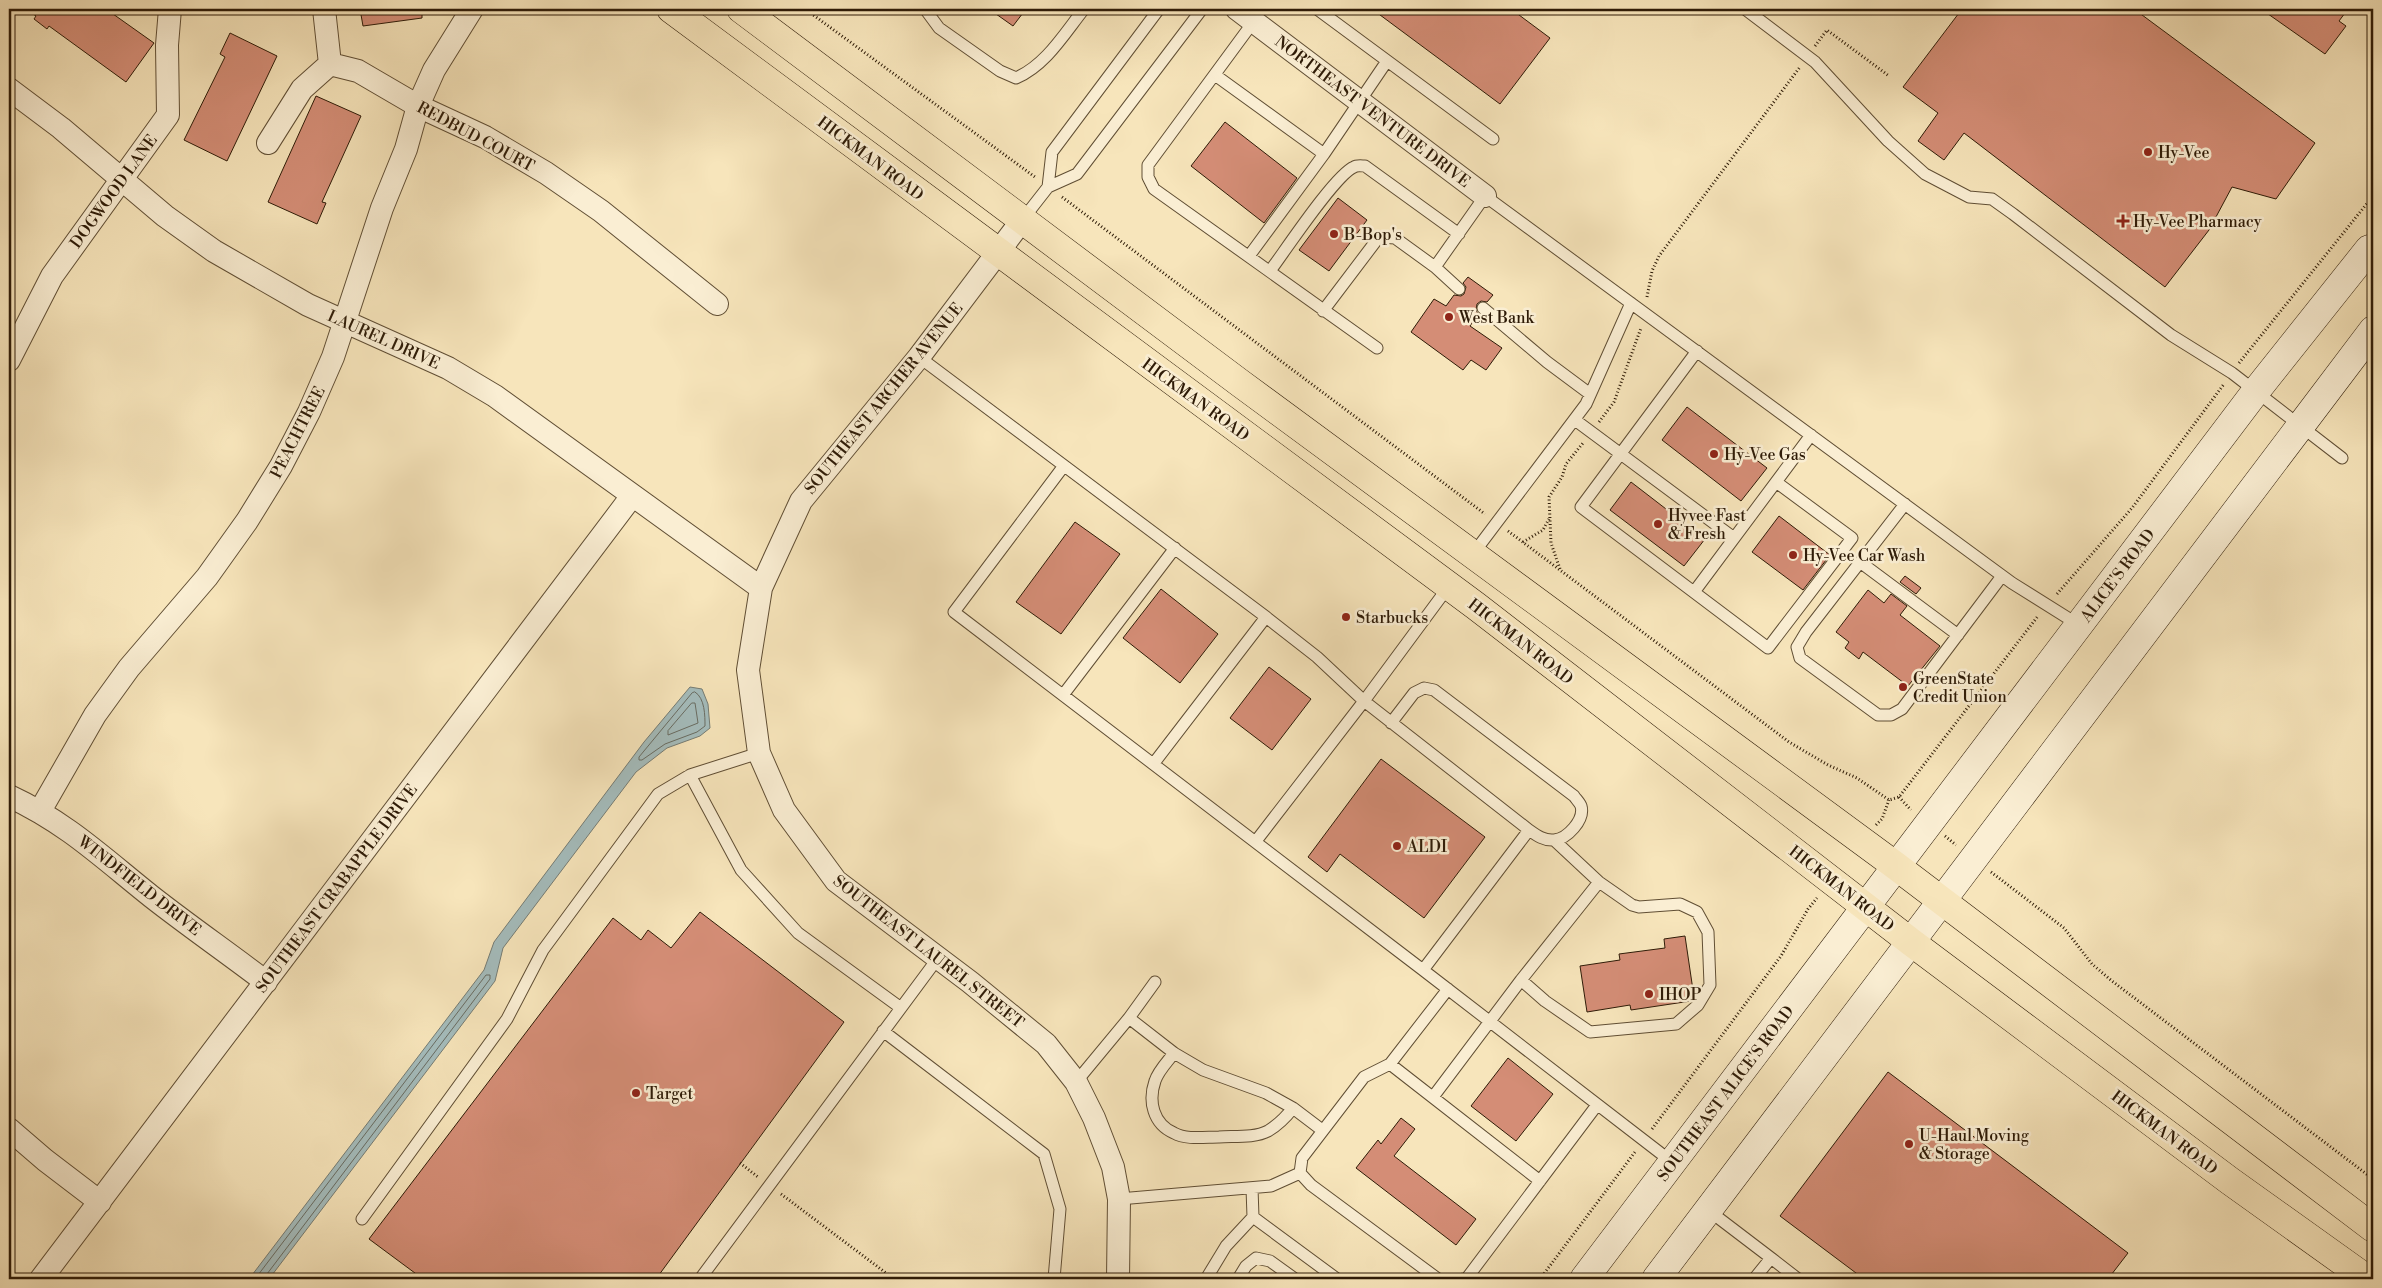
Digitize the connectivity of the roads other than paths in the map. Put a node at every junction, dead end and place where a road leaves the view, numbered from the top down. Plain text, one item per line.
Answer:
1 (170, 9) edge
2 (324, 9) edge
3 (472, 9) edge
4 (671, 9) edge
5 (742, 9) edge
6 (925, 9) edge
7 (1084, 9) edge
8 (1159, 9) edge
9 (1202, 9) edge
10 (1317, 9) edge
11 (1746, 9) edge
12 (1245, 15) edge
13 (1387, 60) junction
14 (330, 64) junction
15 (1215, 74) junction
16 (9, 89) edge
17 (1359, 101) junction
18 (418, 106) junction
19 (1493, 139) dead end
20 (268, 143) dead end
21 (1324, 154) junction
22 (122, 180) junction
23 (1048, 186) junction
24 (1485, 196) junction
25 (1023, 219) junction
26 (1459, 234) junction
27 (2373, 248) edge
28 (998, 251) junction
29 (1249, 256) junction
30 (1435, 267) junction
31 (1270, 271) junction
32 (1459, 289) dead end
33 (1631, 303) junction
34 (718, 304) dead end
35 (1482, 308) dead end
36 (1323, 311) junction
37 (346, 323) junction
38 (2373, 330) edge
39 (1377, 348) dead end
40 (1697, 351) junction
41 (919, 357) junction
42 (9, 360) edge
43 (2256, 391) junction
44 (1590, 394) junction
45 (1575, 420) junction
46 (2302, 427) junction
47 (1811, 435) junction
48 (1620, 454) junction
49 (2342, 458) dead end
50 (1064, 467) junction
51 (1776, 482) junction
52 (632, 496) junction
53 (1905, 504) junction
54 (1734, 538) junction
55 (1175, 548) junction
56 (1473, 554) junction
57 (1860, 562) junction
58 (2002, 576) junction
59 (1449, 586) junction
60 (761, 588) junction
61 (1694, 592) junction
62 (1266, 617) junction
63 (2079, 625) junction
64 (1958, 635) junction
65 (1063, 694) junction
66 (1364, 701) junction
67 (1391, 723) junction
68 (759, 753) junction
69 (1154, 763) junction
70 (690, 775) junction
71 (9, 796) edge
72 (40, 811) junction
73 (1529, 830) junction
74 (1554, 840) junction
75 (1256, 841) junction
76 (1896, 866) junction
77 (1599, 882) junction
78 (1941, 901) junction
79 (1866, 907) junction
80 (1911, 942) junction
81 (938, 958) junction
82 (1423, 970) junction
83 (1521, 980) junction
84 (266, 982) junction
85 (1155, 982) dead end
86 (1448, 989) junction
87 (900, 1008) junction
88 (1129, 1018) junction
89 (1489, 1021) junction
90 (883, 1031) junction
91 (1174, 1053) junction
92 (1390, 1064) junction
93 (1076, 1082) junction
94 (1433, 1098) junction
95 (1597, 1104) junction
96 (1293, 1108) junction
97 (9, 1129) edge
98 (1322, 1130) junction
99 (1672, 1162) junction
100 (1300, 1173) junction
101 (1540, 1181) junction
102 (1252, 1188) junction
103 (1119, 1199) junction
104 (100, 1202) junction
105 (1708, 1210) junction
106 (1253, 1217) junction
107 (362, 1219) dead end
108 (2373, 1228) edge
109 (1770, 1258) junction
110 (41, 1279) edge
111 (700, 1279) edge
112 (1054, 1279) edge
113 (1118, 1279) edge
114 (1206, 1279) edge
115 (1238, 1279) edge
116 (1295, 1279) edge
117 (1337, 1279) edge
118 (1438, 1279) edge
119 (1463, 1279) edge
120 (1584, 1279) edge
121 (1656, 1279) edge
122 (1754, 1279) edge
123 (1798, 1279) edge
124 (2367, 1279) edge

1 - 22 street, DOGWOOD LANE
2 - 14 street
3 - 18 street, PEACHTREE
4 - 28 highway, HICKMAN ROAD
5 - 25 highway
6 - 7 lane
8 - 23 lane
9 - 23 lane
10 - 13 lane
11 - 43 lane
12 - 15 lane
12 - 17 street, NORTHEAST VENTURE DRIVE
13 - 17 lane
13 - 19 lane
14 - 18 street, REDBUD COURT
14 - 20 street
15 - 21 lane
15 - 29 lane
16 - 22 street, LAUREL DRIVE
17 - 21 lane
17 - 24 street, NORTHEAST VENTURE DRIVE
18 - 34 street, REDBUD COURT
18 - 37 street, PEACHTREE
21 - 29 lane
22 - 37 street, LAUREL DRIVE
22 - 42 street, DOGWOOD LANE
23 - 25 lane
24 - 26 lane
24 - 33 lane
25 - 28 street, SOUTHEAST ARCHER AVENUE
25 - 56 highway
26 - 30 lane
26 - 31 lane
27 - 43 main road, ALICE'S ROAD
28 - 41 street, SOUTHEAST ARCHER AVENUE
28 - 59 highway, HICKMAN ROAD
29 - 31 lane
30 - 32 lane
30 - 36 lane
31 - 36 lane
33 - 40 lane
33 - 44 lane
35 - 44 lane
36 - 39 lane
37 - 52 street, LAUREL DRIVE
37 - 72 street, PEACHTREE
38 - 46 main road
40 - 47 lane
40 - 48 lane
41 - 50 lane
41 - 60 street, SOUTHEAST ARCHER AVENUE
43 - 46 lane
43 - 63 main road, ALICE'S ROAD
44 - 45 lane
45 - 48 lane
45 - 56 lane
46 - 49 lane
46 - 78 main road
47 - 51 lane
47 - 53 lane
48 - 54 lane
48 - 61 lane
50 - 55 lane
50 - 65 lane
51 - 54 lane
51 - 61 lane
52 - 60 street, LAUREL DRIVE
52 - 84 street, SOUTHEAST CRABAPPLE DRIVE
53 - 57 lane
53 - 58 lane
54 - 61 lane
55 - 62 lane
55 - 65 lane
56 - 76 highway
57 - 64 lane
57 - 64 lane
58 - 63 lane
58 - 64 lane
59 - 66 lane
59 - 79 highway, HICKMAN ROAD
60 - 68 street, SOUTHEAST LAUREL STREET
62 - 66 lane
62 - 69 lane
63 - 76 main road, ALICE'S ROAD
65 - 69 lane
66 - 67 lane
66 - 75 lane
67 - 73 lane
67 - 74 lane
68 - 70 lane
68 - 81 street, SOUTHEAST LAUREL STREET
69 - 75 lane
70 - 87 lane
70 - 107 lane
71 - 72 street, WINDFIELD DRIVE
72 - 84 street, WINDFIELD DRIVE
73 - 74 lane
73 - 82 lane
74 - 77 lane
75 - 82 lane
76 - 78 highway
76 - 79 main road, ALICE'S ROAD
77 - 83 lane
77 - 83 lane
78 - 80 main road
78 - 108 highway
79 - 80 highway, HICKMAN ROAD
79 - 99 main road, SOUTHEAST ALICE'S ROAD
80 - 105 main road
80 - 124 highway, HICKMAN ROAD
81 - 87 lane
81 - 93 street, SOUTHEAST LAUREL STREET
82 - 86 lane
83 - 89 lane
84 - 104 street, SOUTHEAST CRABAPPLE DRIVE
85 - 88 lane
86 - 89 lane
86 - 92 lane
87 - 90 lane
88 - 91 lane
88 - 93 lane
89 - 94 lane
89 - 95 lane
90 - 111 lane
90 - 112 lane
91 - 96 lane
91 - 96 lane
92 - 94 lane
92 - 98 lane
93 - 103 street, SOUTHEAST LAUREL STREET
94 - 101 lane
95 - 99 lane
95 - 101 lane
96 - 98 lane
97 - 104 street
98 - 100 lane
99 - 120 main road, SOUTHEAST ALICE'S ROAD
100 - 102 lane
100 - 118 lane
101 - 119 lane
102 - 103 lane
102 - 106 lane
103 - 113 street, SOUTHEAST LAUREL STREET
104 - 110 street, SOUTHEAST CRABAPPLE DRIVE
105 - 109 lane
105 - 121 main road
106 - 114 lane
106 - 117 lane
109 - 122 lane
109 - 123 lane
115 - 116 lane

